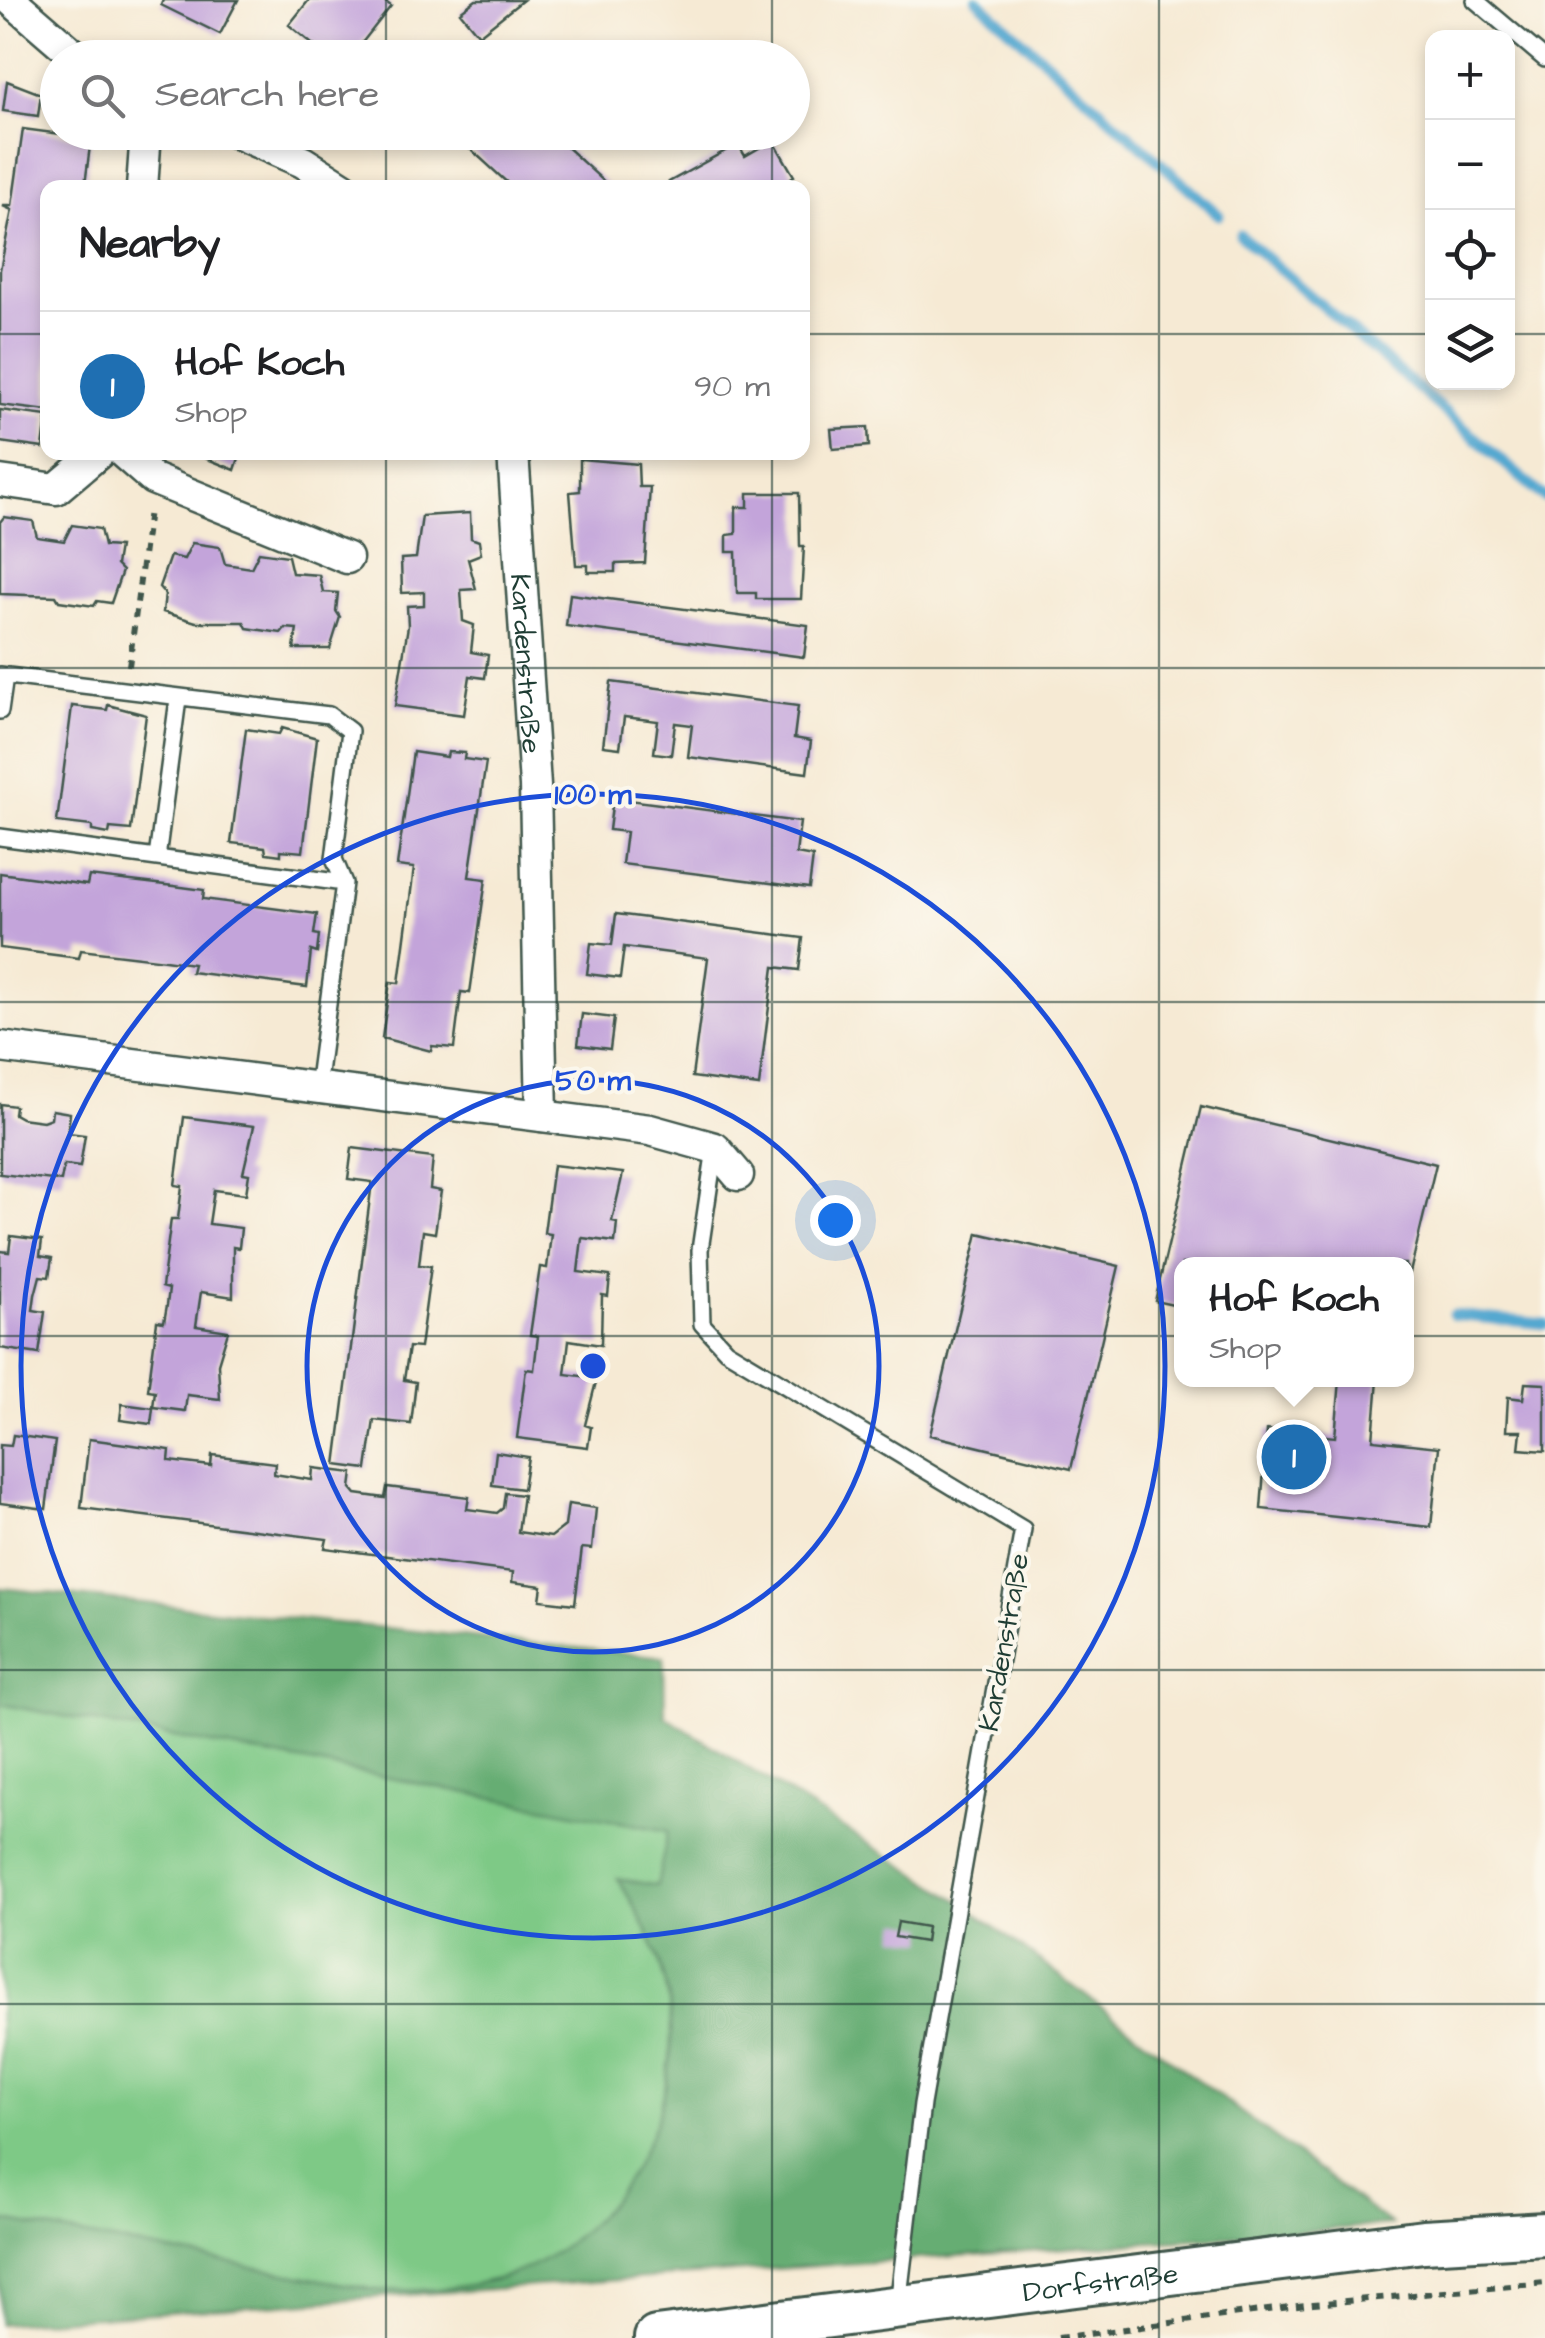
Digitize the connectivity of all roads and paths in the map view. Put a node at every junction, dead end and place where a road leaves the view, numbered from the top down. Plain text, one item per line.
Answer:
1 (11, 0) edge
2 (1475, 0) edge
3 (57, 40) edge
4 (1545, 58) edge
5 (145, 150) edge
6 (275, 150) edge
7 (143, 180) edge
8 (331, 180) edge
9 (91, 460) edge
10 (132, 460) edge
11 (515, 460) edge
12 (153, 478) junction
13 (0, 481) edge
14 (347, 558) dead end
15 (2, 676) edge
16 (126, 693) junction
17 (178, 699) junction
18 (0, 711) edge
19 (0, 837) edge
20 (157, 858) junction
21 (344, 883) junction
22 (0, 1047) edge
23 (317, 1088) junction
24 (542, 1116) junction
25 (715, 1148) junction
26 (738, 1175) dead end
27 (1545, 2234) edge
28 (1545, 2283) edge
29 (898, 2307) junction
30 (656, 2338) edge
31 (1058, 2338) edge

1 - 3 street
2 - 4 lane
5 - 7 street
6 - 8 street
9 - 13 street
10 - 12 street
11 - 24 street, Kardenstraße
12 - 14 street
12 - 16 path
15 - 16 lane
15 - 18 lane
16 - 17 lane
17 - 20 lane
17 - 21 lane
19 - 20 lane
20 - 21 lane
21 - 23 lane
22 - 23 street
23 - 24 street
24 - 25 street
25 - 26 street
25 - 29 lane, Kardenstraße
27 - 29 street, Dorfstraße
28 - 31 path
29 - 30 street, Dorfstraße

